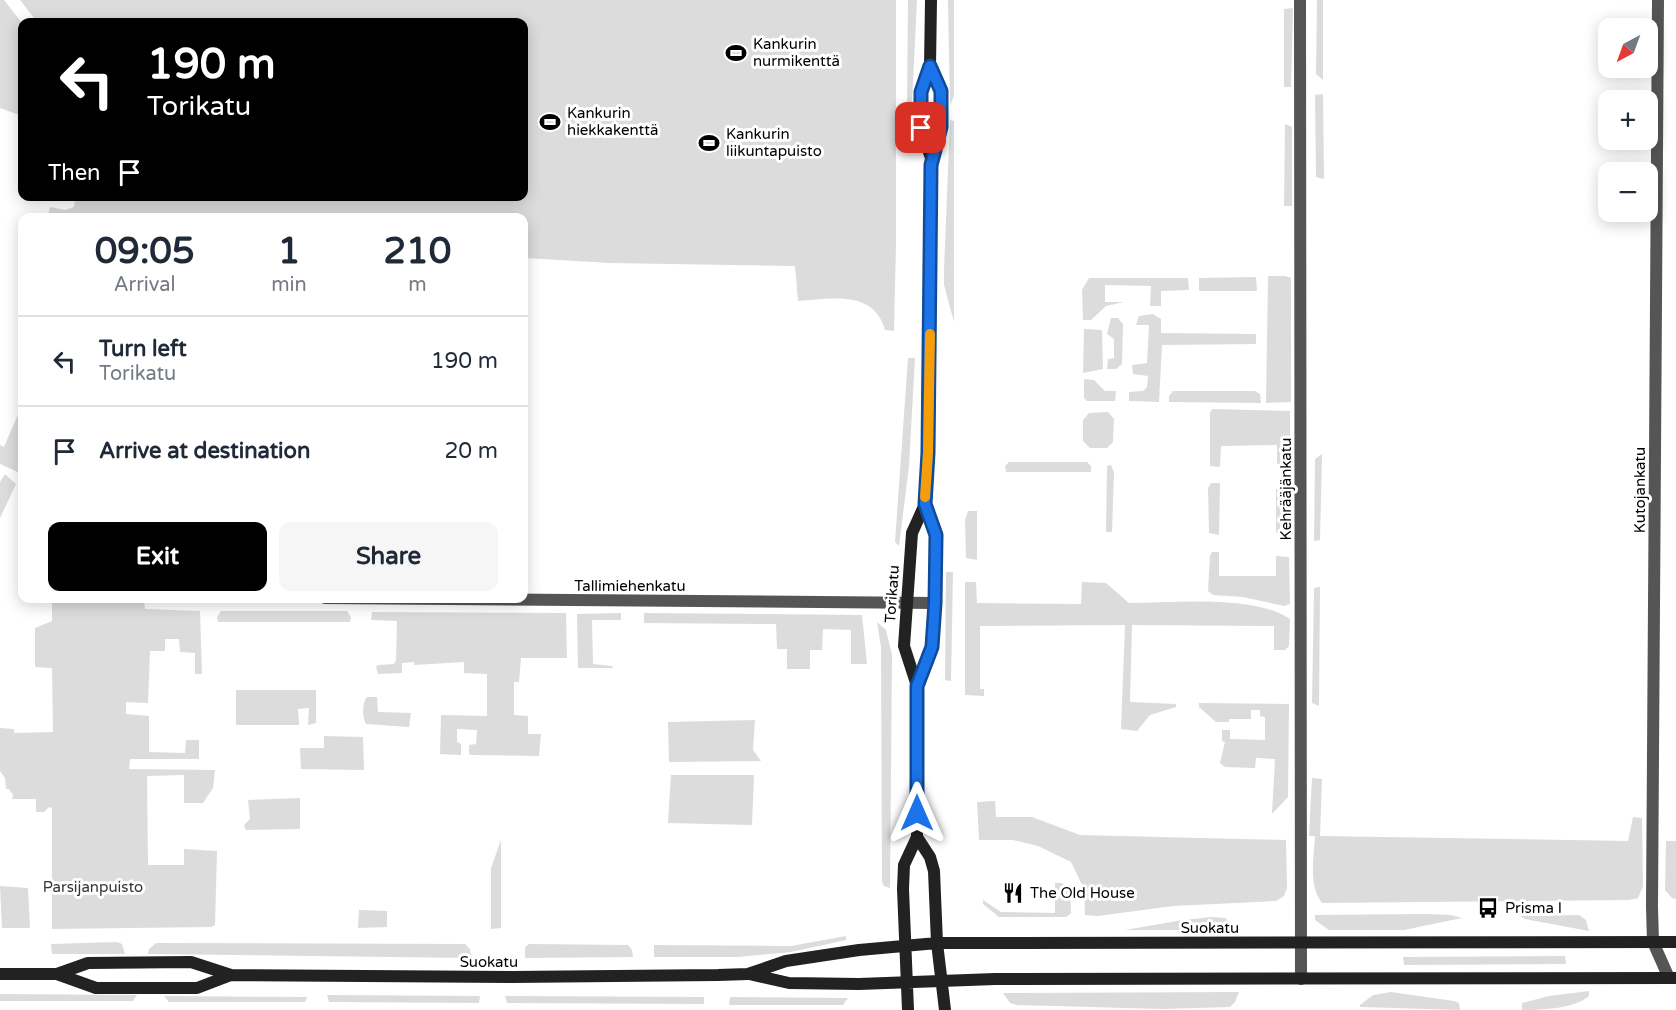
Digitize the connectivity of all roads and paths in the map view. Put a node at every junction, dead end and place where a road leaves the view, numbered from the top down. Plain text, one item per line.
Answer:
1 (931, 0) edge
2 (1300, 0) edge
3 (1658, 0) edge
4 (930, 66) junction
5 (932, 158) junction
6 (925, 504) junction
7 (528, 600) edge
8 (906, 603) junction
9 (935, 603) junction
10 (917, 686) junction
11 (917, 837) junction
12 (1653, 942) junction
13 (1676, 942) edge
14 (1300, 943) junction
15 (937, 944) junction
16 (904, 945) junction
17 (0, 974) edge
18 (57, 974) junction
19 (748, 974) junction
20 (231, 975) junction
21 (1672, 978) edge
22 (1300, 979) junction
23 (943, 981) junction
24 (906, 983) junction
25 (908, 1010) edge
26 (945, 1010) edge

1 - 4 street, Torikatu
2 - 14 street, Kehrääjänkatu
3 - 12 street, Kutojankatu
4 - 5 street, Torikatu
4 - 5 street, Torikatu
5 - 6 street, Torikatu
6 - 8 street, Torikatu
6 - 9 street, Torikatu
7 - 8 street, Tallimiehenkatu
8 - 9 street, Tallimiehenkatu
8 - 10 street, Torikatu
9 - 10 street, Torikatu
10 - 11 street, Torikatu
11 - 15 street, Torikatu
11 - 16 street, Torikatu
12 - 13 street, Suokatu
12 - 14 street, Suokatu
12 - 21 street, Kutojankatu
14 - 15 street, Suokatu
14 - 22 street, Kehrääjänkatu
15 - 16 street, Suokatu
15 - 23 street, Torikatu
16 - 19 street, Suokatu
16 - 24 street, Torikatu
17 - 18 street, Suokatu
18 - 20 street, Suokatu
18 - 20 street, Suokatu
19 - 20 street, Suokatu
19 - 24 street, Suokatu
21 - 22 street, Suokatu
22 - 23 street, Suokatu
23 - 24 street, Suokatu
23 - 26 street, Torikatu
24 - 25 street, Torikatu

